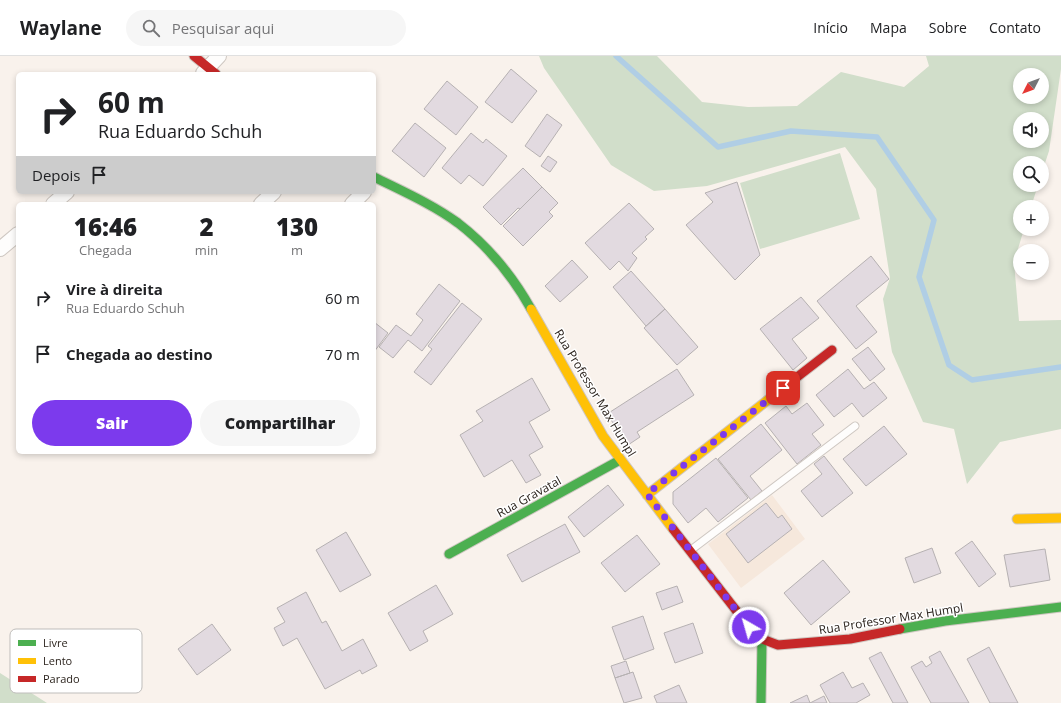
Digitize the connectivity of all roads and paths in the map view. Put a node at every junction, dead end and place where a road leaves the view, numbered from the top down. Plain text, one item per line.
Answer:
1 (194, 56) edge
2 (219, 56) edge
3 (209, 72) edge
4 (376, 179) edge
5 (65, 194) edge
6 (272, 194) edge
7 (362, 194) edge
8 (55, 202) edge
9 (263, 202) edge
10 (354, 202) edge
11 (16, 236) edge
12 (0, 249) edge
13 (832, 350) dead end
14 (855, 426) dead end
15 (620, 460) junction
16 (647, 494) junction
17 (1061, 518) edge
18 (1017, 519) dead end
19 (689, 551) junction
20 (449, 554) dead end
21 (1061, 607) edge
22 (762, 639) junction
23 (762, 703) edge

1 - 3 street
2 - 3 street
4 - 15 street, Rua Professor Max Humpl
5 - 8 street
6 - 9 street
7 - 10 street
11 - 12 street
13 - 16 street
14 - 19 lane
15 - 16 street, Rua Professor Max Humpl
15 - 20 street, Rua Gravatal
16 - 19 street, Rua Professor Max Humpl
17 - 18 street
19 - 22 street, Rua Professor Max Humpl
21 - 22 street, Rua Professor Max Humpl
22 - 23 street

